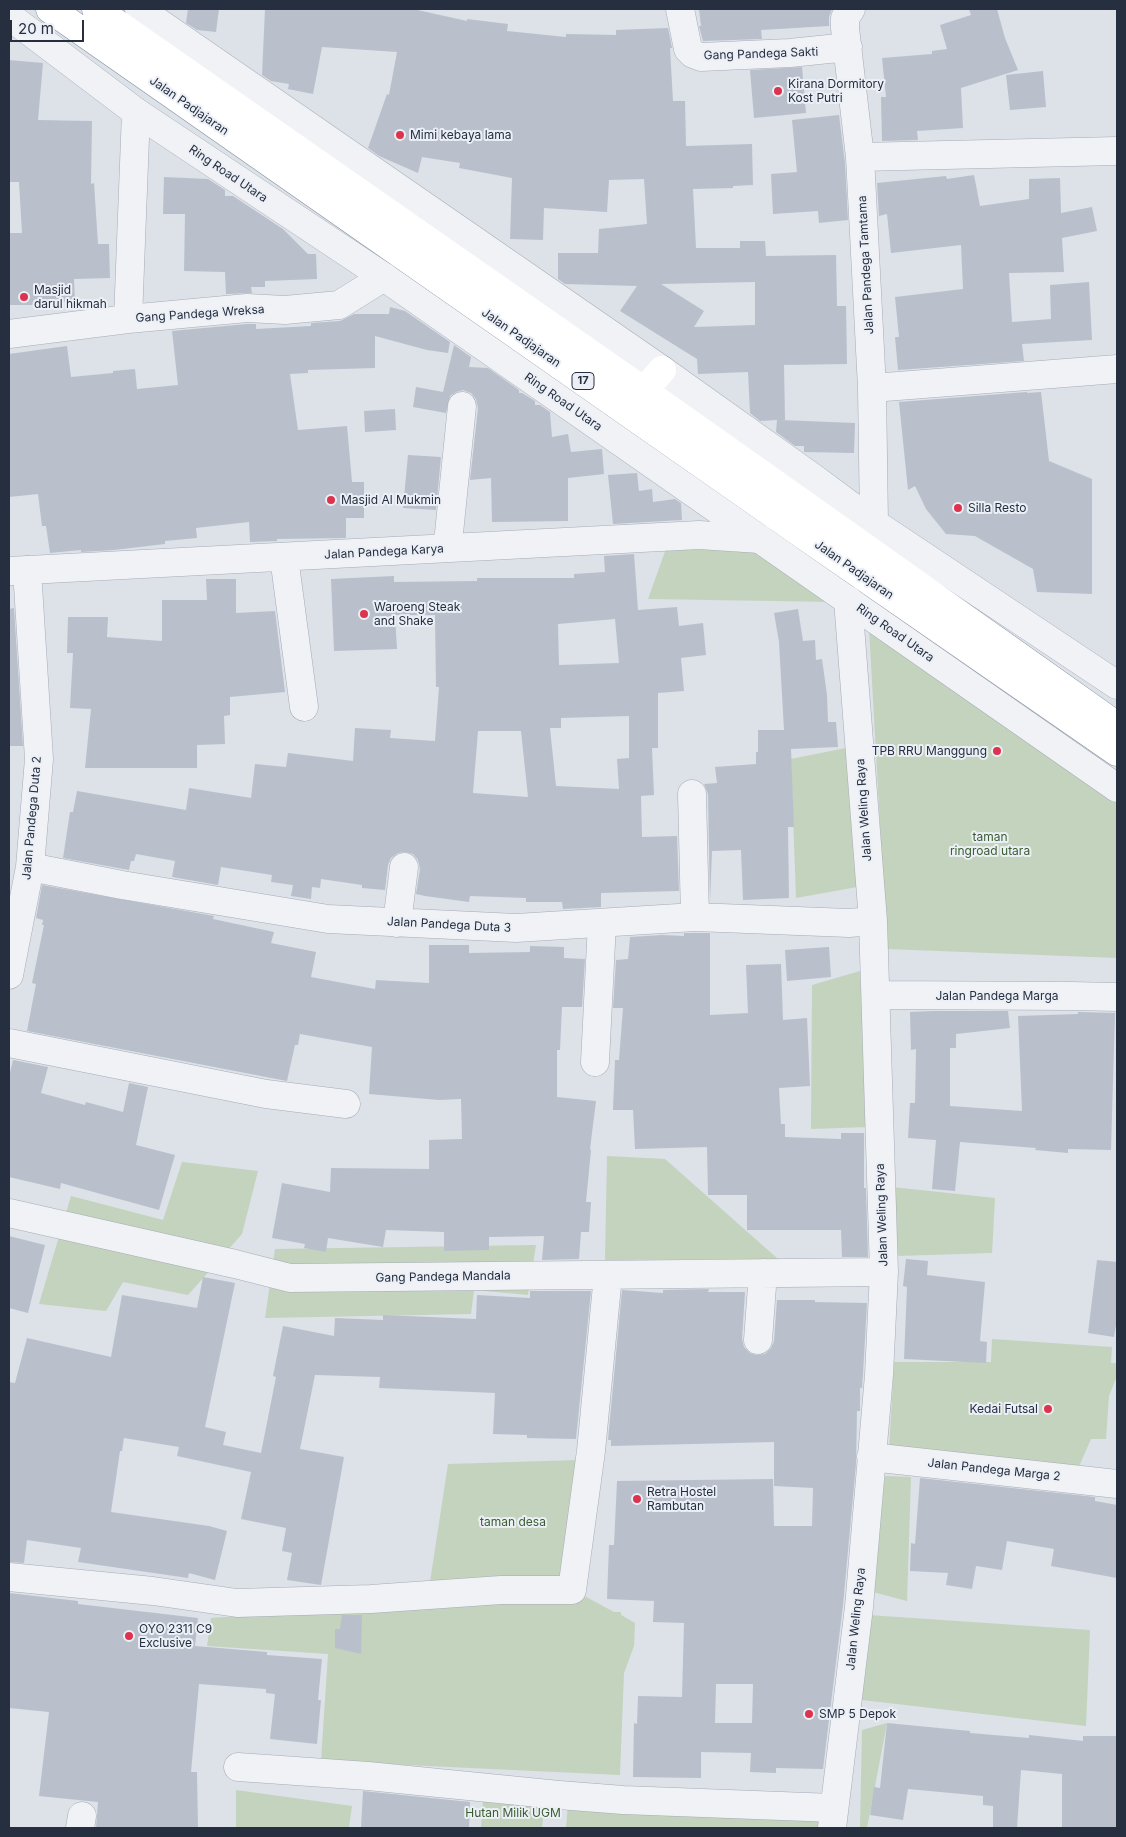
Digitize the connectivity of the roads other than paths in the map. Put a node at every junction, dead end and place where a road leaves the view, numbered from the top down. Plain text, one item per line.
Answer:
1 (50, 9) edge
2 (96, 9) edge
3 (139, 9) edge
4 (680, 9) edge
5 (850, 9) edge
6 (9, 16) edge
7 (848, 47) junction
8 (136, 112) junction
9 (1117, 151) edge
10 (860, 158) junction
11 (384, 277) junction
12 (128, 319) junction
13 (9, 334) edge
14 (662, 370) junction
15 (1117, 370) edge
16 (872, 388) junction
17 (644, 391) junction
18 (462, 406) dead end
19 (874, 523) junction
20 (760, 539) junction
21 (446, 548) junction
22 (284, 557) junction
23 (18, 570) edge
24 (848, 600) junction
25 (1117, 685) edge
26 (304, 707) dead end
27 (1117, 726) edge
28 (1117, 752) edge
29 (1117, 788) edge
30 (692, 794) dead end
31 (30, 867) junction
32 (404, 867) dead end
33 (695, 917) junction
34 (872, 921) junction
35 (397, 922) junction
36 (602, 923) junction
37 (9, 975) edge
38 (876, 995) junction
39 (1117, 998) edge
40 (9, 1043) edge
41 (595, 1062) dead end
42 (346, 1104) dead end
43 (9, 1213) edge
44 (884, 1272) junction
45 (763, 1274) junction
46 (608, 1275) junction
47 (758, 1340) dead end
48 (871, 1457) junction
49 (1117, 1484) edge
50 (9, 1577) edge
51 (238, 1767) dead end
52 (833, 1818) edge

1 - 28 highway, Jalan Padjajaran / 17
2 - 17 highway, Jalan Padjajaran / 17
3 - 14 street
4 - 7 street, Gang Pandega Sakti
5 - 7 street, Jalan Pandega Tamtama
6 - 8 street, Ring Road Utara
7 - 10 street, Jalan Pandega Tamtama
8 - 11 street, Ring Road Utara
8 - 12 street
9 - 10 street
10 - 16 street, Jalan Pandega Tamtama
11 - 12 street, Gang Pandega Wreksa
11 - 20 street, Ring Road Utara
12 - 13 street, Gang Pandega Wreksa
14 - 17 highway
14 - 19 street
15 - 16 street
16 - 19 street, Jalan Pandega Tamtama
17 - 27 highway, Jalan Padjajaran / 17
18 - 21 street
19 - 25 street
20 - 21 street, Jalan Pandega Karya
20 - 24 street, Ring Road Utara
21 - 22 street, Jalan Pandega Karya
22 - 23 street, Jalan Pandega Karya
22 - 26 street
23 - 31 street, Jalan Pandega Duta 2
24 - 29 street, Ring Road Utara
24 - 34 street, Jalan Weling Raya
30 - 33 street
31 - 35 street, Jalan Pandega Duta 3
31 - 37 street, Jalan Pandega Duta 2
32 - 35 street
33 - 34 street, Jalan Pandega Duta 3
33 - 36 street, Jalan Pandega Duta 3
34 - 38 street, Jalan Weling Raya
35 - 36 street, Jalan Pandega Duta 3
36 - 41 street
38 - 39 street, Jalan Pandega Marga
38 - 44 street, Jalan Weling Raya
40 - 42 street
43 - 46 street, Gang Pandega Mandala
44 - 45 street, Gang Pandega Mandala
44 - 48 street, Jalan Weling Raya
45 - 46 street, Gang Pandega Mandala
45 - 47 street
46 - 50 street
48 - 49 street, Jalan Pandega Marga 2
48 - 52 street, Jalan Weling Raya
51 - 52 street

